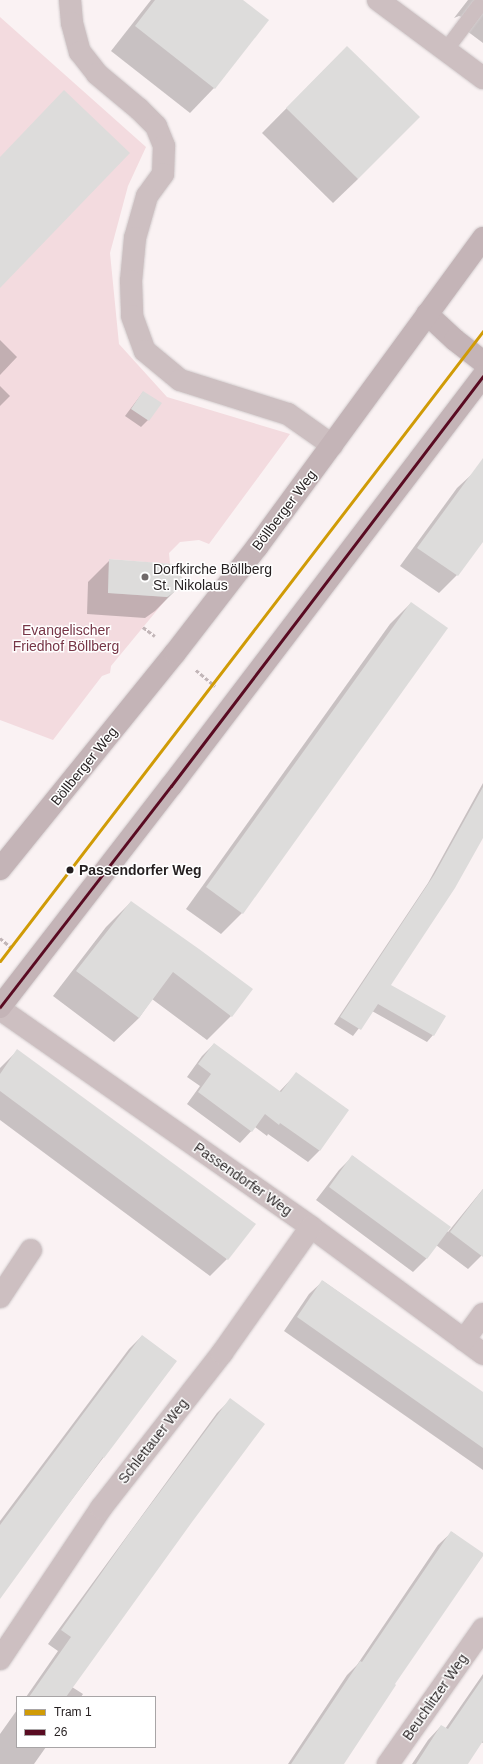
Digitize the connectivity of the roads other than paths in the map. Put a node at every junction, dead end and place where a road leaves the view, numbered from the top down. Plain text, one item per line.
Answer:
1 (70, 0) edge
2 (378, 0) edge
3 (478, 6) dead end
4 (445, 50) junction
5 (483, 78) edge
6 (483, 238) edge
7 (427, 314) junction
8 (483, 362) edge
9 (483, 376) edge
10 (332, 445) junction
11 (0, 869) edge
12 (0, 1008) edge
13 (311, 1227) junction
14 (31, 1250) dead end
15 (0, 1297) edge
16 (483, 1314) edge
17 (464, 1340) junction
18 (483, 1354) edge
19 (483, 1629) edge
20 (0, 1659) edge
21 (388, 1764) edge

1 - 10 street
2 - 4 street
3 - 4 lane
4 - 5 street
6 - 7 street, Böllberger Weg
7 - 8 street
7 - 10 street, Böllberger Weg
9 - 12 street
10 - 11 street, Böllberger Weg
12 - 13 street, Passendorfer Weg
13 - 17 street, Passendorfer Weg
13 - 20 street, Schlettauer Weg
14 - 15 street
16 - 17 street
17 - 18 street, Passendorfer Weg
19 - 21 street, Beuchlitzer Weg

